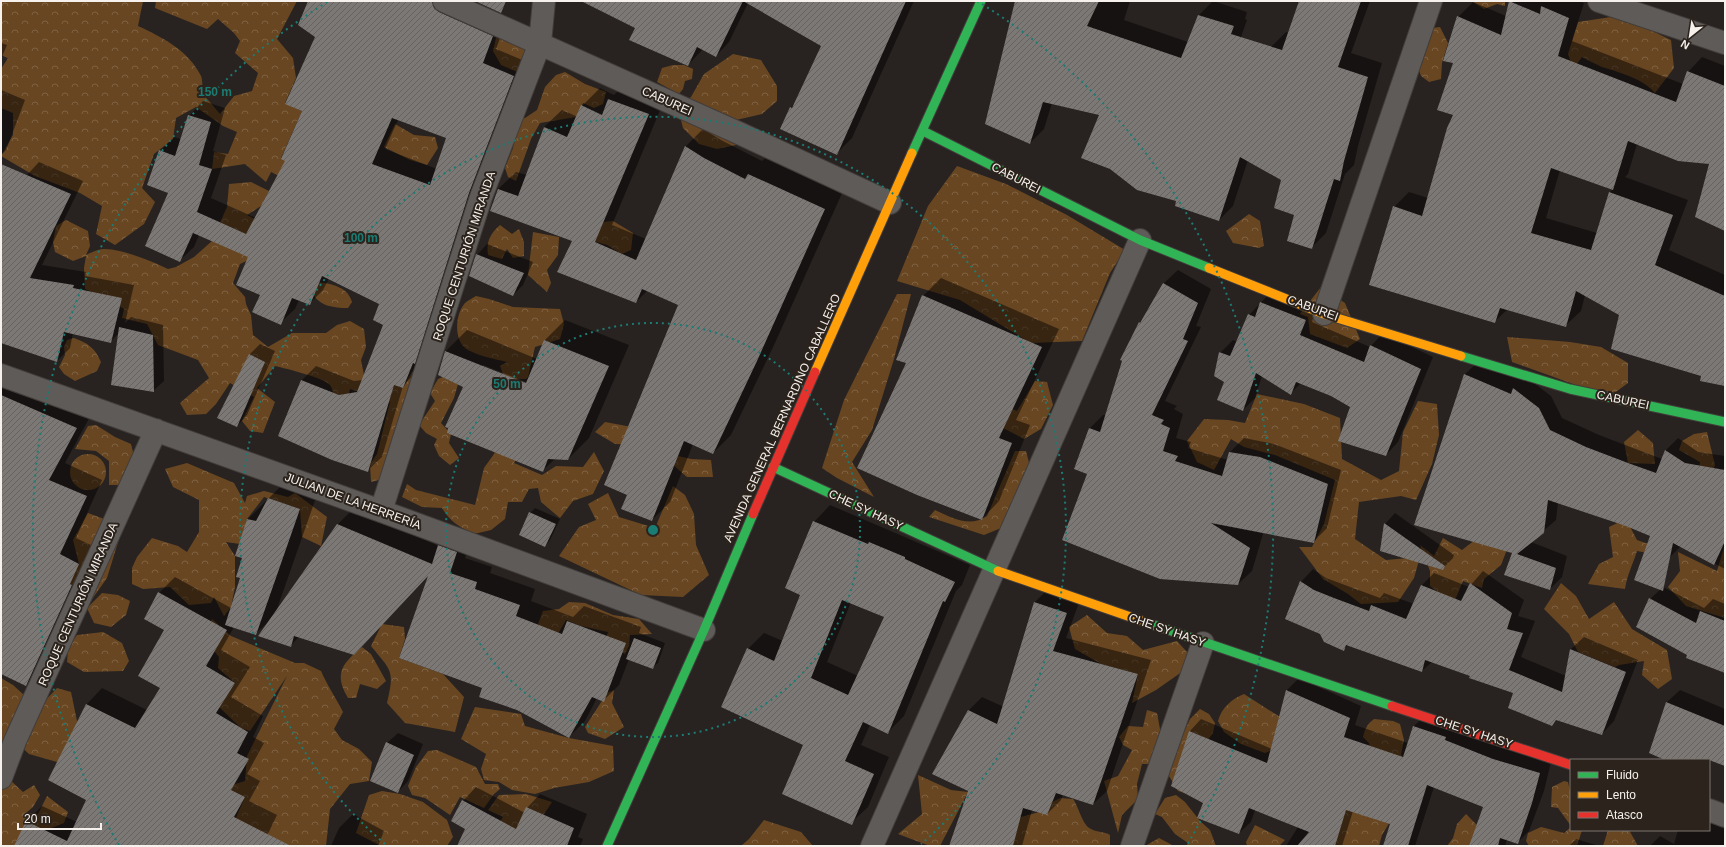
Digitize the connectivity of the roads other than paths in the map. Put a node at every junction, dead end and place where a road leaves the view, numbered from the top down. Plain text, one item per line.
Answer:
1 (444, 1) edge
2 (544, 1) edge
3 (982, 1) edge
4 (1431, 1) edge
5 (1599, 1) edge
6 (540, 43) junction
7 (1725, 44) edge
8 (923, 132) junction
9 (890, 203) junction
10 (1140, 240) junction
11 (1324, 314) junction
12 (1, 375) edge
13 (1725, 422) edge
14 (156, 430) junction
15 (773, 467) junction
16 (381, 511) junction
17 (994, 569) junction
18 (704, 630) junction
19 (1203, 643) junction
20 (1570, 765) edge
21 (1, 778) edge
22 (1710, 810) edge
23 (1725, 816) edge
24 (607, 846) edge
25 (872, 846) edge
26 (1132, 846) edge

1 - 6 street, CABUREI
2 - 6 street, ROQUE CENTURIÓN MIRANDA
3 - 8 street, AVENIDA GENERAL BERNARDINO CABALLERO
4 - 11 street
5 - 7 street
6 - 9 street, CABUREI
6 - 16 street, ROQUE CENTURIÓN MIRANDA
8 - 9 street, AVENIDA GENERAL BERNARDINO CABALLERO
8 - 10 street, CABUREI
9 - 15 street, AVENIDA GENERAL BERNARDINO CABALLERO
10 - 11 street, CABUREI
10 - 17 street
11 - 13 street, CABUREI
12 - 14 street, JULIAN DE LA HERRERÍA
14 - 16 street, JULIAN DE LA HERRERÍA
14 - 21 street, ROQUE CENTURIÓN MIRANDA
15 - 17 street, CHE SY HASY
15 - 18 street, AVENIDA GENERAL BERNARDINO CABALLERO
16 - 18 street, JULIAN DE LA HERRERÍA
17 - 19 street, CHE SY HASY
17 - 25 street
18 - 24 street, AVENIDA GENERAL BERNARDINO CABALLERO
19 - 20 street, CHE SY HASY
19 - 26 street
22 - 23 street

